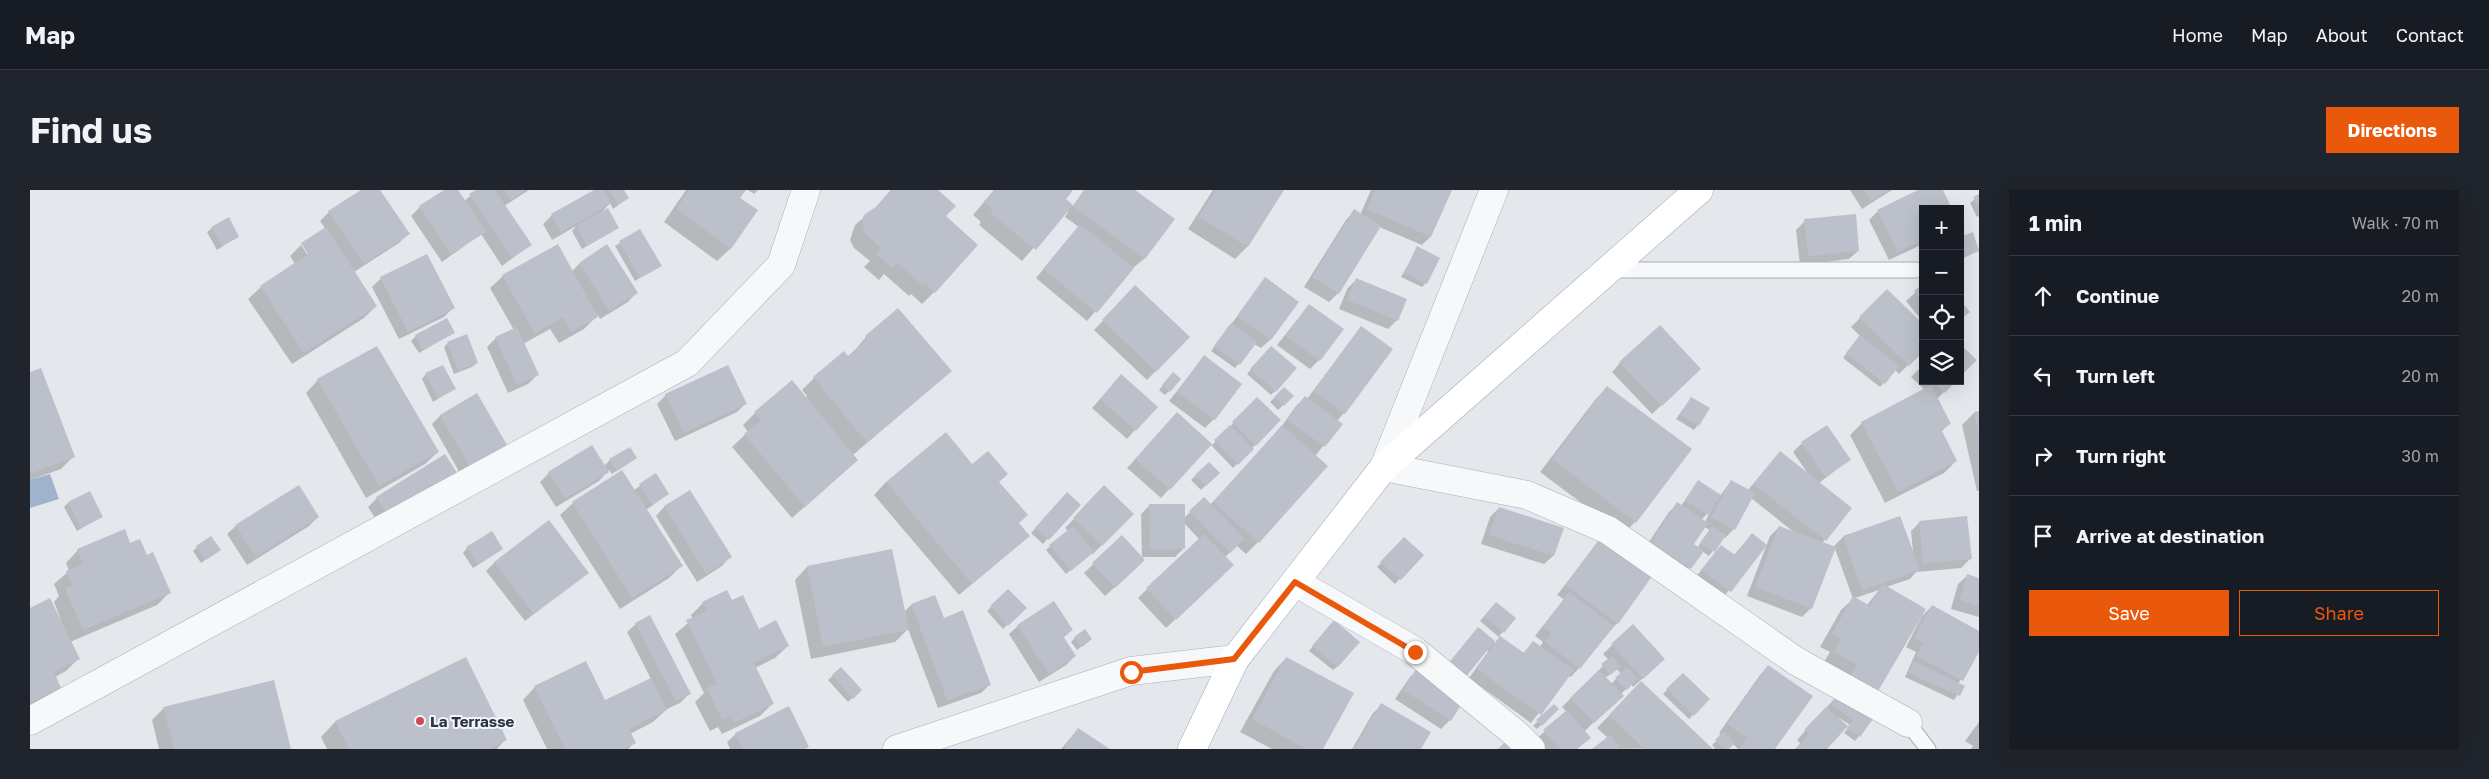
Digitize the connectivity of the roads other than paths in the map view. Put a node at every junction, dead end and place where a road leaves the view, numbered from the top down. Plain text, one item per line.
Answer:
1 (806, 190) edge
2 (1494, 190) edge
3 (1699, 190) edge
4 (1608, 270) junction
5 (1916, 270) dead end
6 (1384, 467) junction
7 (1295, 582) junction
8 (1234, 659) junction
9 (30, 721) edge
10 (1908, 723) joint
11 (897, 749) edge
12 (1192, 749) edge
13 (1530, 749) edge
14 (1928, 749) edge

1 - 9 street
2 - 6 street
3 - 4 main road
4 - 5 lane
4 - 6 main road
6 - 7 main road
6 - 10 street
7 - 8 main road
7 - 13 street
8 - 11 street
8 - 12 main road
10 - 14 lane

